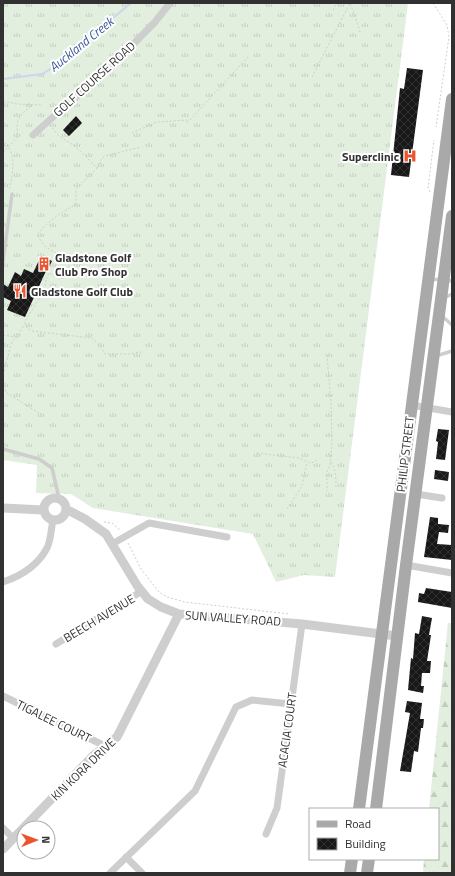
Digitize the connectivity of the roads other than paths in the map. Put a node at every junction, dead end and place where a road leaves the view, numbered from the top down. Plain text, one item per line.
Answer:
1 (170, 3) edge
2 (452, 99) edge
3 (33, 135) dead end
4 (12, 194) dead end
5 (452, 216) edge
6 (3, 261) edge
7 (428, 279) junction
8 (448, 281) edge
9 (452, 294) edge
10 (441, 300) junction
11 (439, 314) junction
12 (452, 325) edge
13 (452, 351) edge
14 (434, 357) junction
15 (411, 405) junction
16 (428, 408) junction
17 (452, 412) edge
18 (3, 449) edge
19 (416, 494) junction
20 (59, 498) junction
21 (442, 498) dead end
22 (3, 508) edge
23 (66, 509) junction
24 (43, 510) junction
25 (53, 520) junction
26 (227, 537) dead end
27 (112, 544) junction
28 (406, 565) junction
29 (452, 573) edge
30 (3, 582) edge
31 (142, 591) junction
32 (179, 614) junction
33 (302, 624) junction
34 (382, 634) junction
35 (397, 636) junction
36 (56, 644) dead end
37 (3, 696) edge
38 (290, 704) junction
39 (105, 746) junction
40 (358, 808) edge
41 (376, 808) edge
42 (3, 828) edge
43 (266, 834) dead end
44 (13, 838) junction
45 (3, 849) edge
46 (126, 857) junction
47 (352, 860) edge
48 (369, 860) edge
49 (110, 873) edge
50 (142, 873) edge
51 (350, 873) edge
52 (367, 873) edge

1 - 3 street, GOLF COURSE ROAD
2 - 7 main road, PHILIP STREET
4 - 6 lane
5 - 8 main road, PHILIP STREET
7 - 8 lane
7 - 15 main road, PHILIP STREET
8 - 10 main road, PHILIP STREET
9 - 10 lane
10 - 11 main road, PHILIP STREET
11 - 12 lane
11 - 14 main road, PHILIP STREET
13 - 14 lane
14 - 16 main road, PHILIP STREET
15 - 16 street
15 - 34 main road, PHILIP STREET
16 - 17 street
16 - 19 main road, PHILIP STREET
18 - 20 lane
19 - 21 street
19 - 28 main road, PHILIP STREET
20 - 23 street
20 - 24 street
22 - 24 street
23 - 25 street
23 - 27 street, SUN VALLEY ROAD
24 - 25 street
25 - 30 street
26 - 27 street
27 - 31 street, SUN VALLEY ROAD
28 - 29 street
28 - 35 main road, PHILIP STREET
31 - 32 street, SUN VALLEY ROAD
31 - 36 street, BEECH AVENUE
32 - 33 street, SUN VALLEY ROAD
32 - 39 street, KIN KORA DRIVE
33 - 34 street, SUN VALLEY ROAD
33 - 38 street, ACACIA COURT
34 - 35 street, SUN VALLEY ROAD
34 - 40 main road, PHILIP STREET
35 - 41 main road, PHILIP STREET
37 - 39 street, TIGALEE COURT
38 - 43 street, ACACIA COURT
38 - 46 street
39 - 44 street, KIN KORA DRIVE
42 - 44 street
44 - 45 street, KIN KORA DRIVE
46 - 49 street
46 - 50 street
47 - 51 main road
48 - 52 main road

